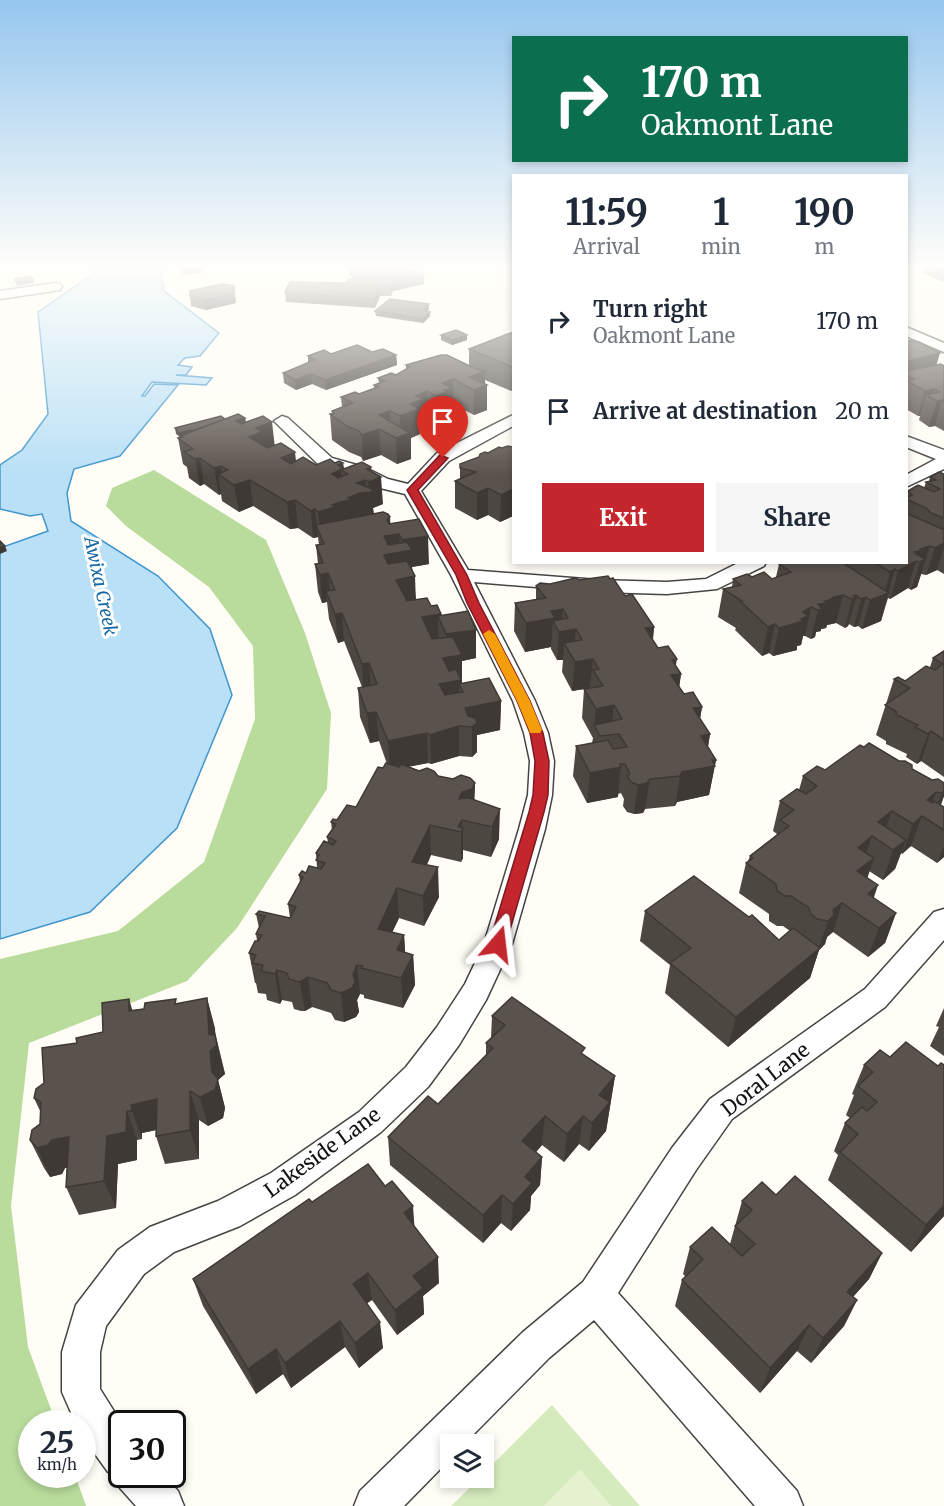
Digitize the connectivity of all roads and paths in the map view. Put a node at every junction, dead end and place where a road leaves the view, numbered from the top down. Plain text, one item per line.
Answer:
1 (916, 335) edge
2 (944, 348) edge
3 (512, 420) edge
4 (282, 422) dead end
5 (908, 442) edge
6 (944, 456) edge
7 (944, 462) edge
8 (908, 481) edge
9 (412, 490) junction
10 (753, 564) edge
11 (461, 575) junction
12 (944, 920) edge
13 (596, 1294) junction
14 (108, 1439) edge
15 (147, 1488) edge
16 (163, 1506) edge
17 (375, 1506) edge
18 (782, 1506) edge

1 - 2 street
3 - 9 street
4 - 9 street
5 - 6 street
7 - 8 street
9 - 11 street, Lakeside Lane
10 - 11 street
11 - 14 street, Lakeside Lane
12 - 13 street, Doral Lane
13 - 17 street
13 - 18 street
15 - 16 street

